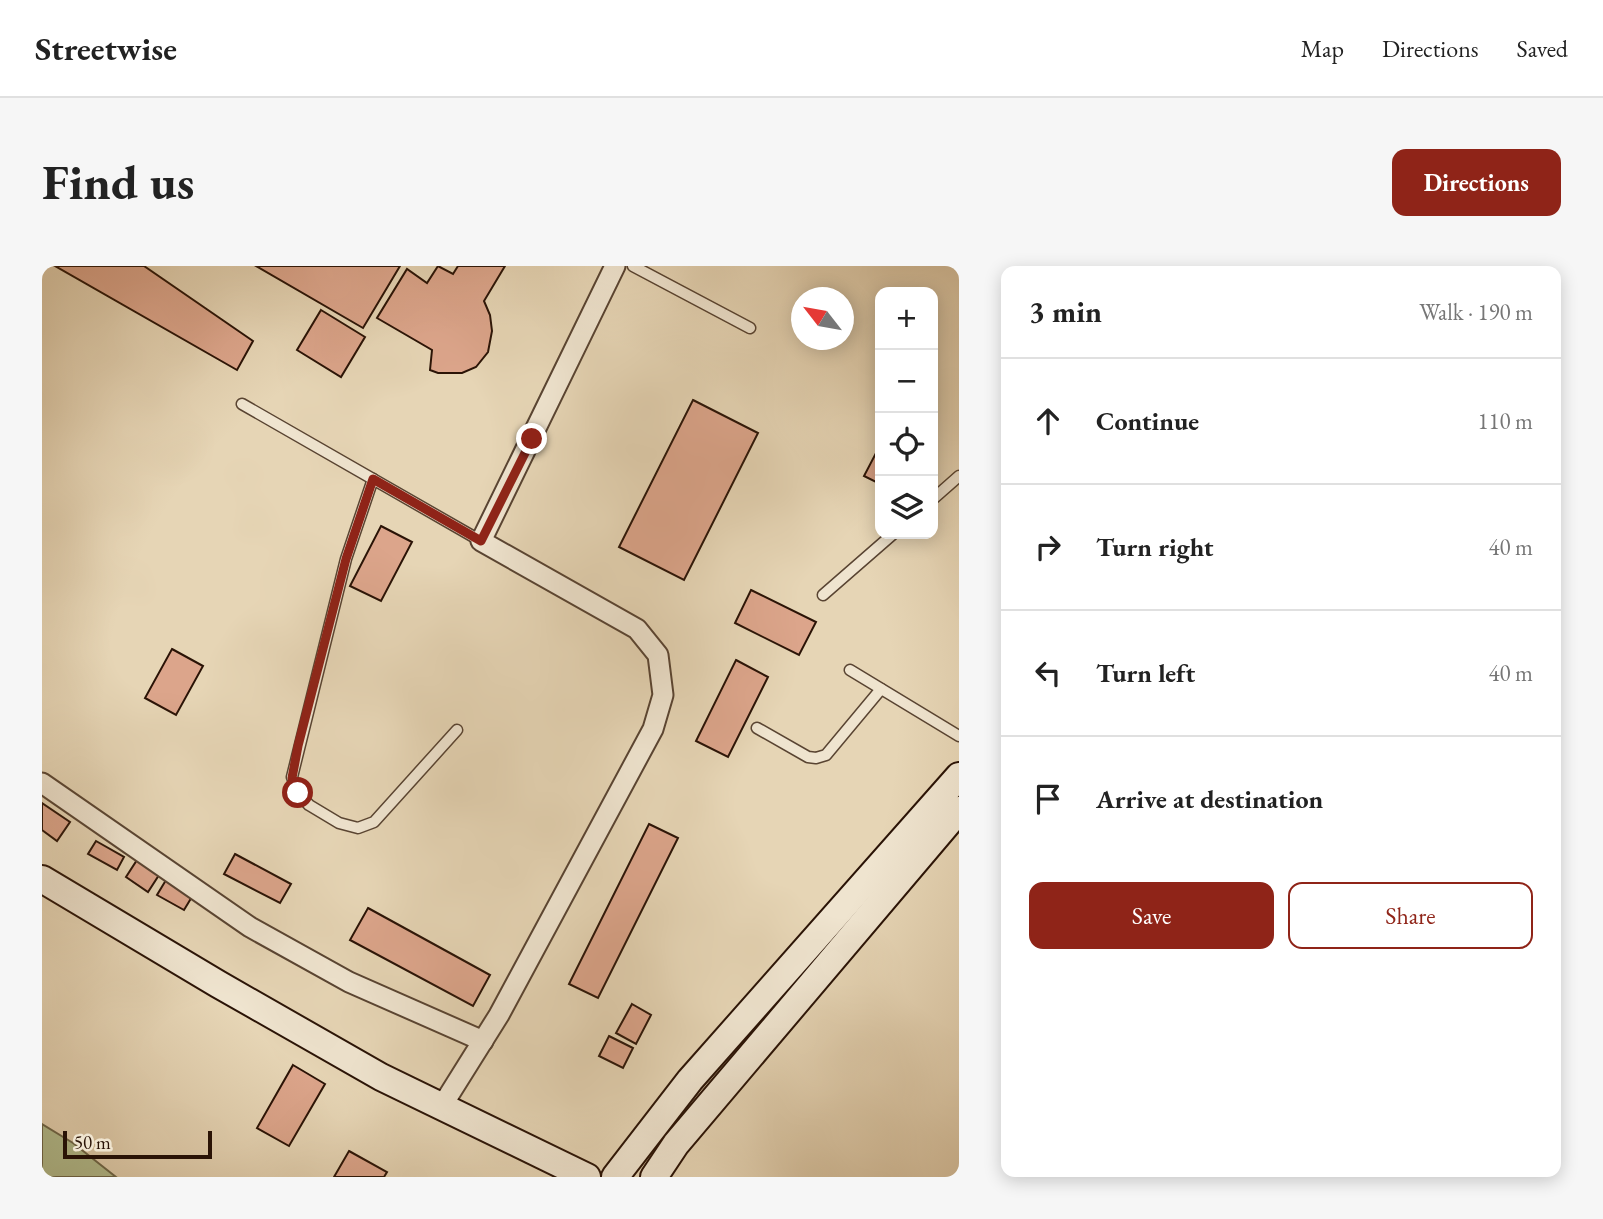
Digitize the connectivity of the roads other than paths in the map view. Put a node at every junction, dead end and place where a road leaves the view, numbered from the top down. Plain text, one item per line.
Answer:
1 (615, 266) edge
2 (633, 266) edge
3 (750, 328) dead end
4 (242, 404) dead end
5 (959, 476) edge
6 (373, 479) junction
7 (938, 495) edge
8 (887, 539) edge
9 (481, 541) junction
10 (823, 595) dead end
11 (850, 670) dead end
12 (881, 689) junction
13 (757, 728) dead end
14 (457, 730) dead end
15 (959, 736) edge
16 (959, 776) edge
17 (42, 783) edge
18 (959, 810) edge
19 (42, 879) edge
20 (483, 1041) junction
21 (442, 1106) junction
22 (587, 1177) edge
23 (615, 1177) edge
24 (654, 1177) edge

1 - 9 street
2 - 3 lane
4 - 6 lane
5 - 7 lane
6 - 9 lane
6 - 14 lane
8 - 10 lane
9 - 20 street
11 - 12 lane
12 - 13 lane
12 - 15 lane
16 - 23 street
17 - 20 street
18 - 24 street
19 - 21 street
20 - 21 street
21 - 22 street

